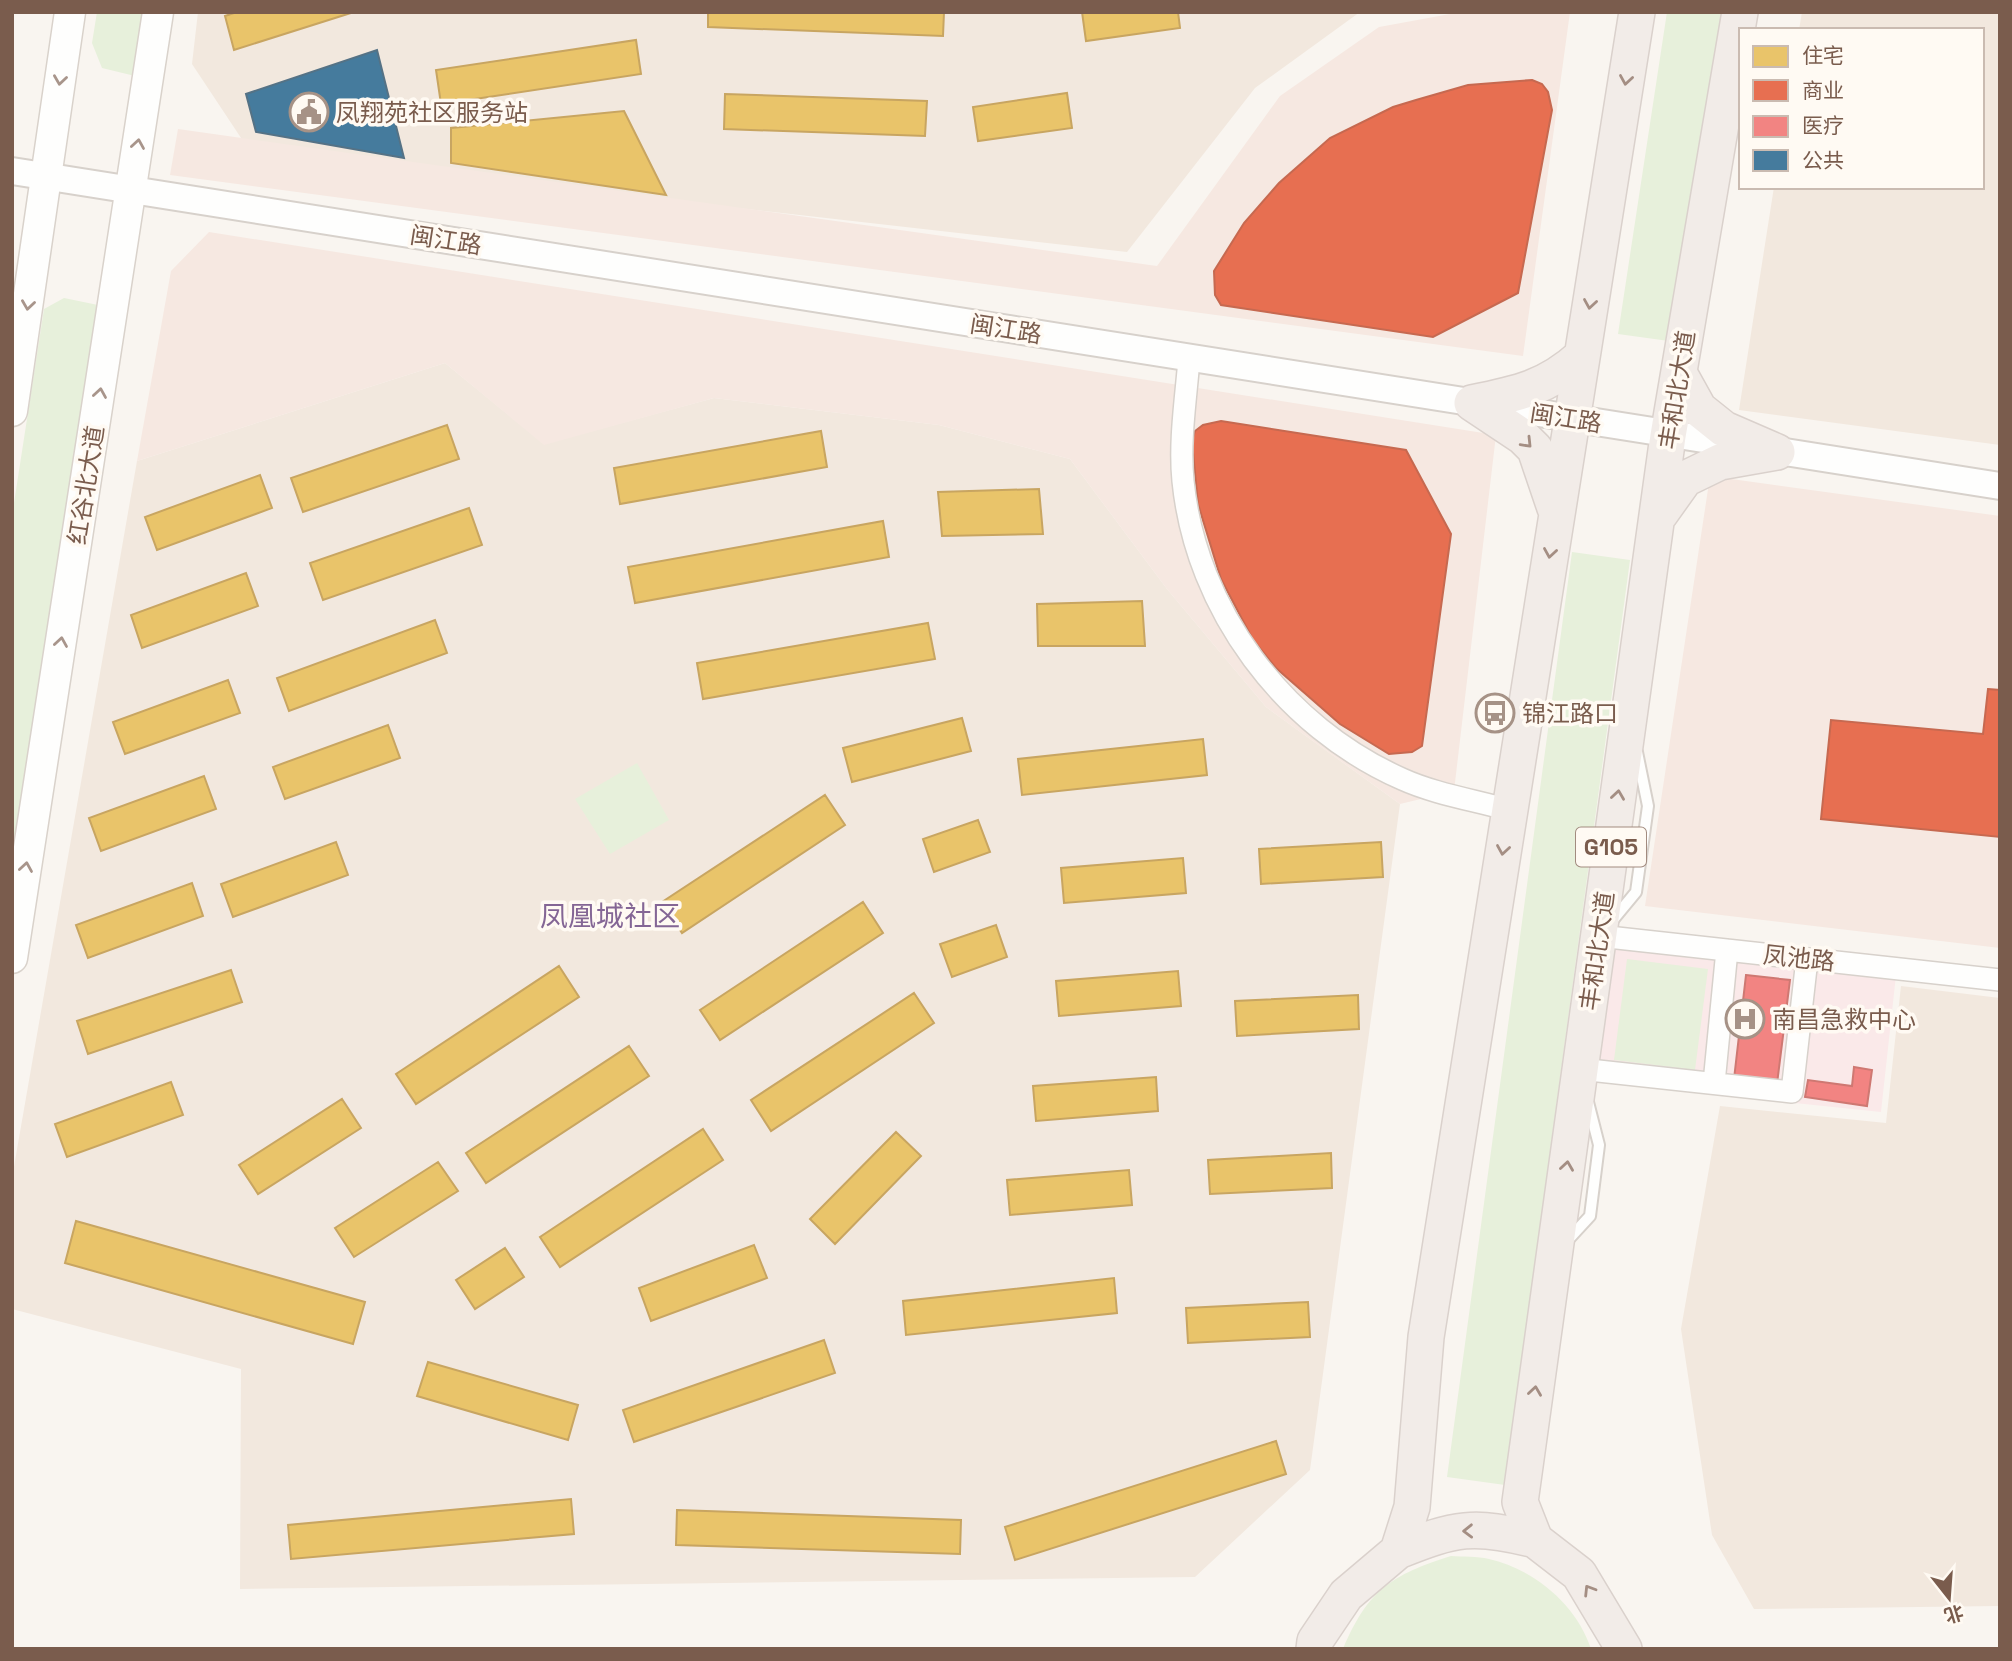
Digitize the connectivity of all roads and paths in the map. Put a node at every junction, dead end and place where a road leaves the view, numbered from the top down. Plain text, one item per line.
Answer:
1 (70, 12) edge
2 (158, 12) edge
3 (1637, 12) edge
4 (1740, 12) edge
5 (12, 171) edge
6 (47, 177) junction
7 (131, 190) junction
8 (1582, 356) junction
9 (1189, 359) junction
10 (1679, 373) junction
11 (1472, 403) junction
12 (12, 411) edge
13 (1571, 419) junction
14 (1668, 436) junction
15 (1777, 452) junction
16 (2000, 486) edge
17 (1556, 511) junction
18 (1657, 519) junction
19 (1509, 810) junction
20 (1599, 936) junction
21 (1727, 950) junction
22 (12, 958) edge
23 (1807, 959) junction
24 (2000, 979) edge
25 (1580, 1069) junction
26 (1714, 1083) junction
27 (1535, 1540) junction
28 (1398, 1551) junction
29 (1314, 1649) edge
30 (1624, 1649) edge

1 -> 6 main road
7 -> 2 main road, 红谷北大道
3 -> 8 highway
4 - 10 highway, 丰和北大道 / G105
5 - 6 street, 闽江路
6 - 7 street, 闽江路
6 -> 12 main road
7 - 9 street, 闽江路
22 -> 7 main road, 红谷北大道
8 - 11 highway
8 - 13 highway
9 - 11 street, 闽江路
9 - 19 street
10 - 14 highway, 丰和北大道 / G105
10 - 15 highway
11 - 13 street, 闽江路
11 -> 17 highway
13 - 14 street, 闽江路
13 - 17 highway
14 - 15 street, 闽江路
14 - 18 highway, 丰和北大道 / G105
15 - 16 street, 闽江路
15 - 18 highway
17 -> 19 highway
20 -> 18 highway, 丰和北大道 / G105
19 -> 28 highway
20 - 21 street, 凤池路
20 - 25 highway, 丰和北大道 / G105
21 - 23 street, 凤池路
21 - 26 street
23 - 24 street, 凤池路
23 - 26 street
25 - 26 street
27 -> 25 highway, 丰和北大道 / G105
27 -> 28 highway
30 -> 27 highway
28 - 29 highway

